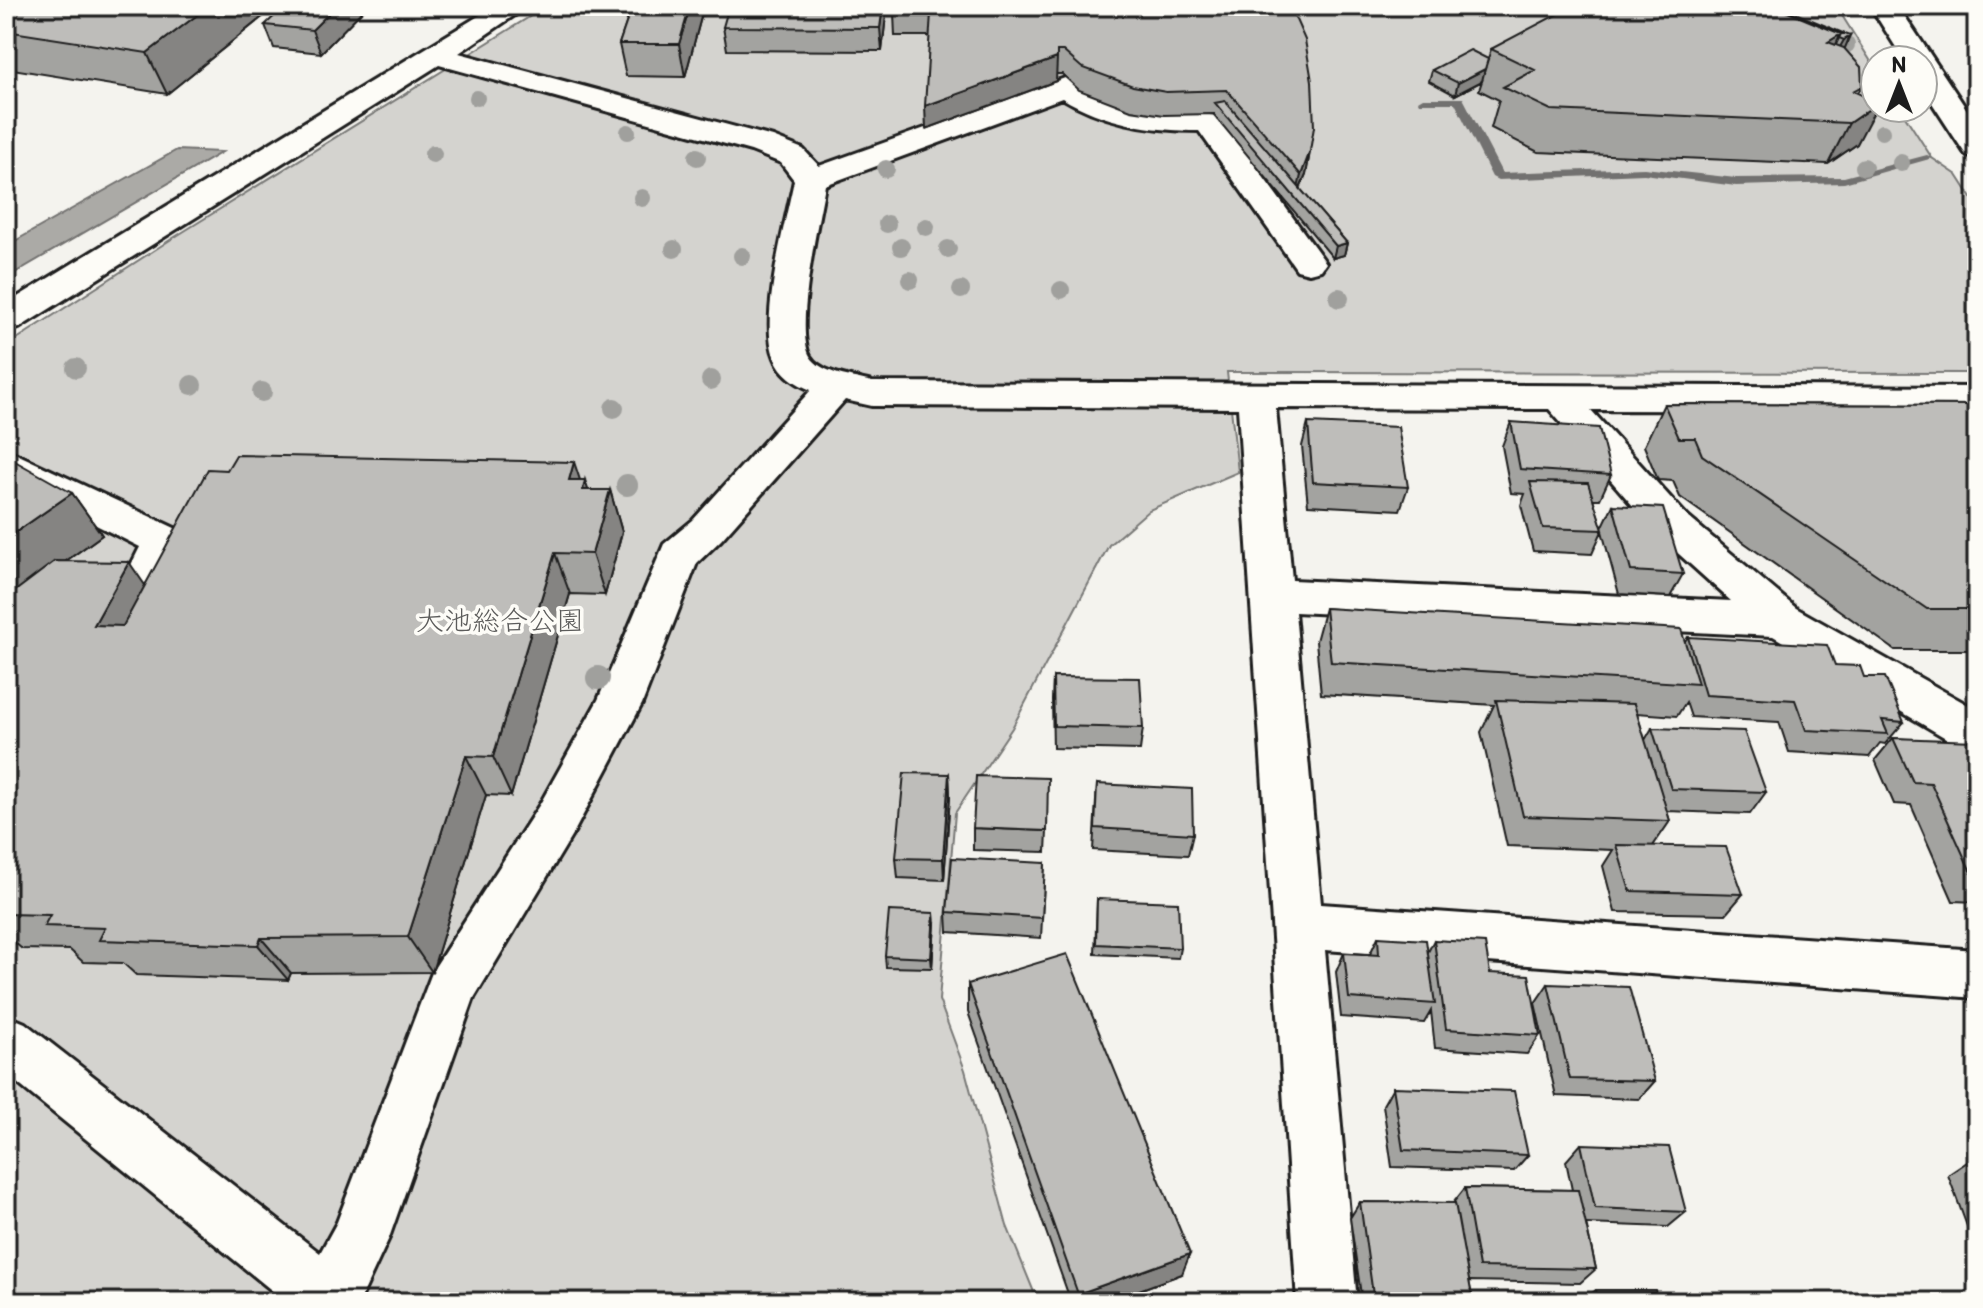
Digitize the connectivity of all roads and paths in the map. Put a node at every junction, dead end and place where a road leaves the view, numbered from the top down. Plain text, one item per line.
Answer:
1 (514, 6) edge
2 (1884, 6) edge
3 (1909, 44) edge
4 (435, 55) junction
5 (1939, 90) edge
6 (1977, 148) edge
7 (810, 180) junction
8 (1309, 263) dead end
9 (6, 320) edge
10 (837, 385) junction
11 (1256, 394) junction
12 (1556, 395) junction
13 (1977, 399) edge
14 (6, 463) edge
15 (143, 583) edge
16 (1272, 595) junction
17 (1781, 620) junction
18 (1977, 734) edge
19 (1297, 925) junction
20 (1977, 974) edge
21 (6, 1041) edge
22 (330, 1301) edge
23 (1327, 1302) edge

1 - 4 street
2 - 3 street
4 - 7 street
4 - 9 street
5 - 6 street
7 - 8 street
7 - 10 street
10 - 11 street
10 - 22 street
11 - 12 street
11 - 16 street
12 - 13 street
12 - 17 street
14 - 15 street
16 - 17 street
16 - 19 street
17 - 18 street
19 - 20 street
19 - 23 street
21 - 22 street

